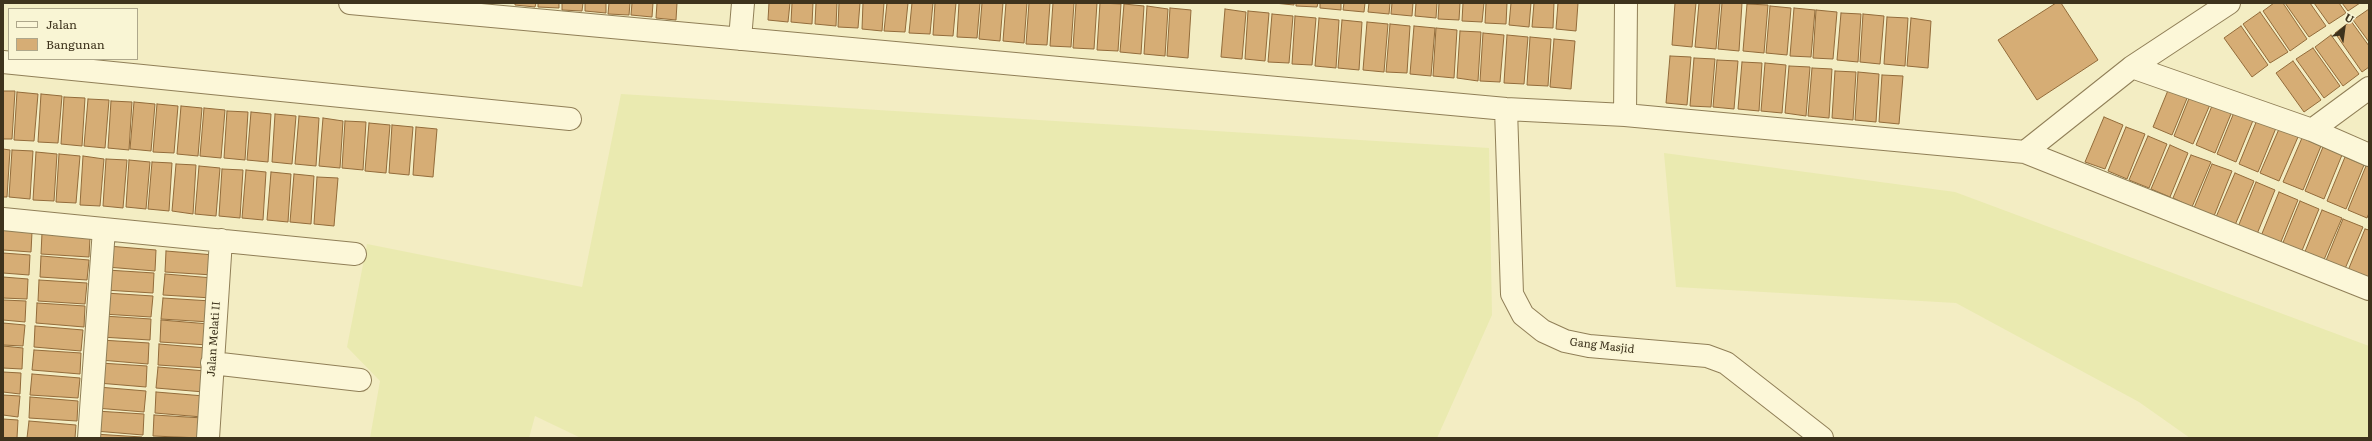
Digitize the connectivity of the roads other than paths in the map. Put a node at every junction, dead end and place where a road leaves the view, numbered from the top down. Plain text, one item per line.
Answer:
1 (350, 3) edge
2 (743, 3) edge
3 (1626, 3) edge
4 (2229, 3) edge
5 (740, 39) junction
6 (3, 62) edge
7 (2132, 67) junction
8 (2369, 88) edge
9 (1506, 109) junction
10 (1626, 115) junction
11 (570, 119) dead end
12 (2312, 130) junction
13 (2025, 152) junction
14 (2369, 155) edge
15 (3, 219) edge
16 (104, 229) junction
17 (221, 240) junction
18 (355, 254) dead end
19 (2369, 289) edge
20 (212, 363) junction
21 (360, 380) dead end
22 (89, 438) edge
23 (208, 438) edge
24 (1822, 438) edge

1 - 5 street
2 - 5 street
3 - 10 street
4 - 7 street
5 - 9 street
6 - 11 street
7 - 12 street
7 - 13 street
8 - 12 street
9 - 10 street
9 - 24 street, Gang Masjid
10 - 13 street
12 - 14 street
13 - 19 street
15 - 16 street
16 - 17 street
16 - 22 street
17 - 18 street
17 - 20 street, Jalan Melati II
20 - 21 street
20 - 23 street, Jalan Melati II

